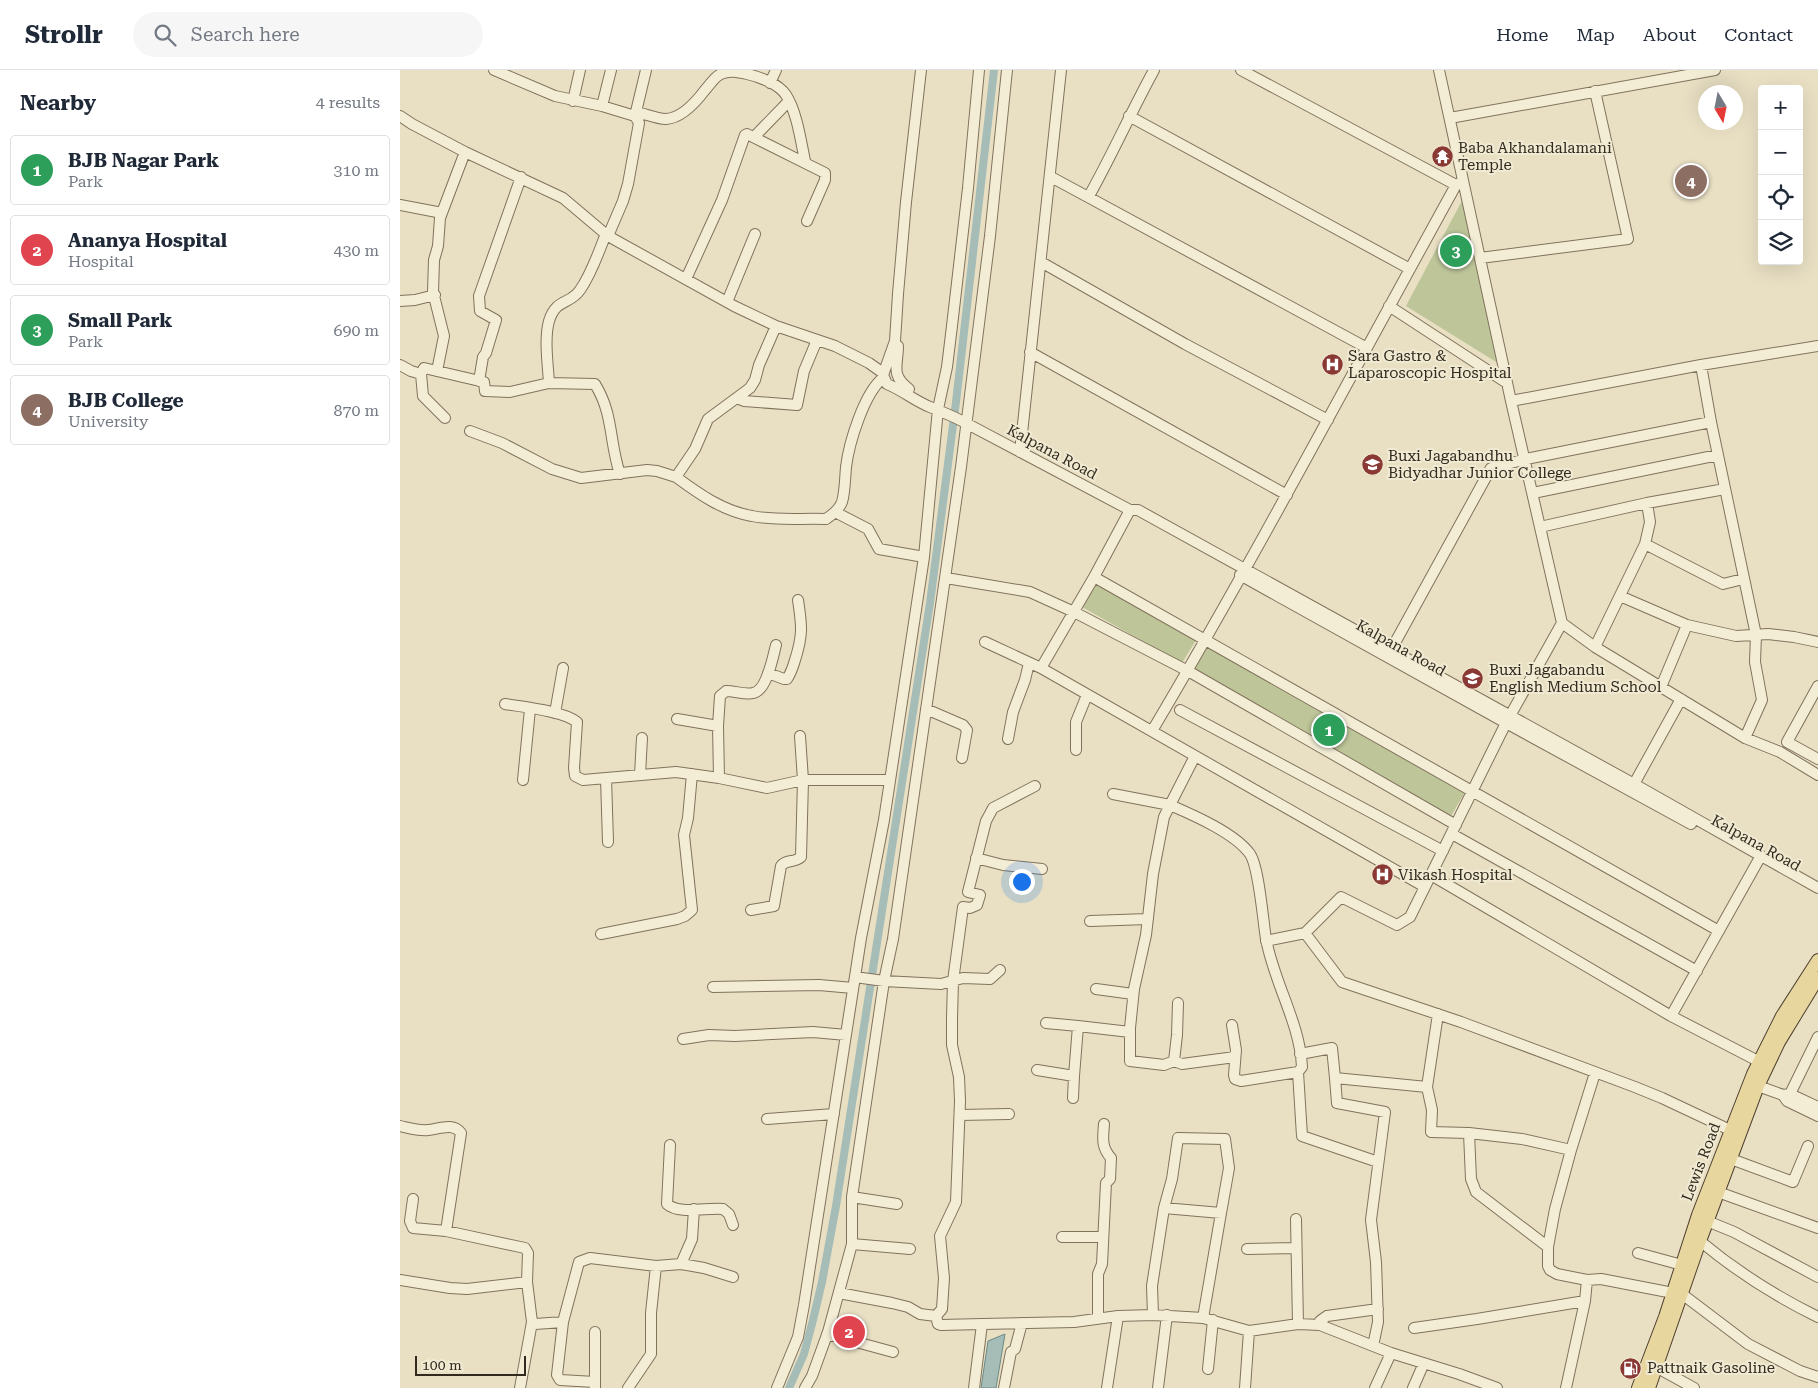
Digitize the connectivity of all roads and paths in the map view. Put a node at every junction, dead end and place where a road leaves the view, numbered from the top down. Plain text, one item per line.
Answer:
1 (494, 70) edge
2 (580, 70) edge
3 (611, 70) edge
4 (646, 70) edge
5 (776, 70) edge
6 (979, 70) edge
7 (1007, 70) edge
8 (1154, 70) edge
9 (1241, 70) edge
10 (1439, 70) edge
11 (1715, 70) edge
12 (919, 71) edge
13 (1703, 71) edge
14 (1060, 73) edge
15 (1255, 74) edge
16 (770, 83) junction
17 (1595, 91) junction
18 (573, 101) junction
19 (789, 101) junction
20 (602, 106) junction
21 (636, 114) junction
22 (400, 116) edge
23 (1129, 116) junction
24 (1450, 118) junction
25 (754, 136) junction
26 (465, 152) junction
27 (805, 161) junction
28 (521, 177) junction
29 (1051, 177) junction
30 (1460, 183) junction
31 (1089, 196) junction
32 (400, 205) edge
33 (442, 213) junction
34 (807, 221) dead end
35 (755, 234) dead end
36 (607, 235) junction
37 (1480, 258) junction
38 (1041, 262) junction
39 (1410, 269) junction
40 (686, 278) junction
41 (435, 295) junction
42 (400, 301) edge
43 (727, 302) junction
44 (1390, 306) junction
45 (550, 320) junction
46 (540, 324) dead end
47 (776, 326) junction
48 (817, 340) junction
49 (895, 341) junction
50 (1818, 346) edge
51 (1367, 348) junction
52 (1030, 352) junction
53 (400, 365) edge
54 (1701, 365) junction
55 (437, 371) junction
56 (896, 372) junction
57 (420, 374) junction
58 (884, 374) junction
59 (479, 381) junction
60 (1507, 383) junction
61 (549, 384) junction
62 (737, 398) junction
63 (1511, 401) junction
64 (941, 410) junction
65 (445, 418) dead end
66 (1328, 420) junction
67 (963, 422) junction
68 (1711, 422) junction
69 (470, 431) dead end
70 (1020, 452) junction
71 (1718, 455) junction
72 (1526, 459) junction
73 (620, 474) junction
74 (676, 477) junction
75 (1725, 489) junction
76 (1533, 493) junction
77 (1287, 495) junction
78 (1647, 503) junction
79 (1130, 510) junction
80 (835, 512) junction
81 (1540, 527) junction
82 (1645, 544) junction
83 (924, 558) junction
84 (1243, 573) junction
85 (1094, 577) junction
86 (946, 578) junction
87 (1743, 578) junction
88 (1620, 596) junction
89 (799, 606) dead end
90 (1074, 612) junction
91 (1562, 622) junction
92 (1687, 625) junction
93 (1756, 635) junction
94 (1206, 640) junction
95 (985, 642) dead end
96 (1818, 642) edge
97 (776, 645) dead end
98 (1595, 647) junction
99 (1391, 650) junction
100 (1029, 662) junction
101 (563, 668) dead end
102 (1041, 668) junction
103 (1188, 671) junction
104 (768, 673) junction
105 (1818, 686) edge
106 (1661, 687) junction
107 (1087, 695) junction
108 (1681, 699) junction
109 (505, 704) dead end
110 (530, 708) junction
111 (926, 708) junction
112 (1180, 710) dead end
113 (555, 713) junction
114 (677, 719) dead end
115 (1508, 720) junction
116 (718, 726) junction
117 (1152, 731) junction
118 (800, 736) dead end
119 (642, 738) dead end
120 (1745, 738) junction
121 (1008, 739) dead end
122 (1076, 750) dead end
123 (1195, 756) junction
124 (962, 758) dead end
125 (1818, 759) edge
126 (692, 774) junction
127 (640, 775) junction
128 (1818, 775) edge
129 (606, 778) junction
130 (719, 778) junction
131 (523, 780) dead end
132 (802, 780) junction
133 (890, 780) junction
134 (1634, 784) junction
135 (1035, 786) dead end
136 (1473, 792) junction
137 (1113, 794) dead end
138 (1170, 805) junction
139 (1454, 830) junction
140 (608, 842) dead end
141 (1443, 851) junction
142 (976, 858) junction
143 (1758, 860) junction
144 (1042, 869) dead end
145 (1431, 875) junction
146 (1425, 887) junction
147 (1818, 888) edge
148 (1818, 896) edge
149 (751, 910) dead end
150 (1148, 919) junction
151 (1090, 921) dead end
152 (1719, 931) junction
153 (601, 934) dead end
154 (1305, 934) junction
155 (1266, 941) junction
156 (1818, 960) edge
157 (1000, 970) dead end
158 (1697, 970) junction
159 (860, 977) junction
160 (1818, 978) edge
161 (880, 980) junction
162 (953, 981) junction
163 (713, 987) dead end
164 (853, 988) junction
165 (1096, 989) dead end
166 (1133, 994) junction
167 (1178, 1003) dead end
168 (1438, 1014) junction
169 (1671, 1016) junction
170 (1046, 1023) dead end
171 (1232, 1024) dead end
172 (1078, 1026) junction
173 (1130, 1032) junction
174 (846, 1036) junction
175 (1818, 1037) edge
176 (683, 1039) dead end
177 (1300, 1054) junction
178 (1235, 1058) junction
179 (1174, 1061) junction
180 (1758, 1061) junction
181 (1037, 1070) dead end
182 (1298, 1072) junction
183 (1595, 1073) junction
184 (1074, 1076) junction
185 (1335, 1078) junction
186 (1427, 1086) junction
187 (1758, 1086) junction
188 (1787, 1094) junction
189 (1073, 1098) dead end
190 (1818, 1107) edge
191 (834, 1114) junction
192 (1009, 1114) dead end
193 (960, 1115) junction
194 (1818, 1116) edge
195 (767, 1119) dead end
196 (1104, 1124) dead end
197 (400, 1126) edge
198 (1730, 1130) junction
199 (1469, 1133) junction
200 (670, 1145) dead end
201 (1808, 1146) dead end
202 (1571, 1150) junction
203 (1731, 1159) junction
204 (1378, 1162) junction
205 (1718, 1192) junction
206 (852, 1197) junction
207 (413, 1199) dead end
208 (897, 1204) dead end
209 (1164, 1208) junction
210 (694, 1210) junction
211 (1222, 1213) junction
212 (1296, 1219) dead end
213 (1707, 1221) junction
214 (733, 1225) dead end
215 (1818, 1228) edge
216 (446, 1231) junction
217 (1062, 1237) dead end
218 (1103, 1237) junction
219 (1700, 1240) junction
220 (852, 1244) junction
221 (1548, 1247) junction
222 (1296, 1248) junction
223 (910, 1249) dead end
224 (1248, 1249) dead end
225 (1638, 1253) dead end
226 (681, 1264) junction
227 (1682, 1265) junction
228 (656, 1266) junction
229 (733, 1277) dead end
230 (1818, 1277) edge
231 (400, 1280) edge
232 (1587, 1280) junction
233 (528, 1282) junction
234 (839, 1293) junction
235 (1677, 1294) junction
236 (1585, 1301) junction
237 (1378, 1309) junction
238 (1153, 1315) junction
239 (1167, 1315) junction
240 (936, 1316) junction
241 (1118, 1316) junction
242 (1818, 1317) edge
243 (1098, 1318) junction
244 (1669, 1318) junction
245 (1208, 1319) junction
246 (532, 1322) junction
247 (563, 1322) junction
248 (1022, 1322) junction
249 (982, 1324) junction
250 (1298, 1324) junction
251 (1320, 1326) junction
252 (1414, 1328) dead end
253 (1249, 1331) junction
254 (595, 1332) dead end
255 (828, 1334) junction
256 (1373, 1346) junction
257 (893, 1352) dead end
258 (1391, 1353) junction
259 (1424, 1363) junction
260 (1656, 1367) junction
261 (1208, 1369) dead end
262 (1818, 1377) edge
263 (595, 1385) edge
264 (520, 1388) edge
265 (628, 1388) edge
266 (777, 1388) edge
267 (805, 1388) edge
268 (974, 1388) edge
269 (1004, 1388) edge
270 (1107, 1388) edge
271 (1158, 1388) edge
272 (1245, 1388) edge
273 (1375, 1388) edge
274 (1413, 1388) edge
275 (1497, 1388) edge
276 (1566, 1388) edge
277 (1638, 1388) edge
278 (1649, 1388) edge
279 (1694, 1388) edge

1 - 18 street
2 - 18 street
3 - 20 street
4 - 21 street
5 - 16 street
6 - 64 street
7 - 67 street
8 - 23 street
9 - 15 street
10 - 24 street
11 - 13 street
12 - 49 street
13 - 17 street
14 - 29 street
15 - 30 street
16 - 19 street
16 - 21 street
17 - 24 street
17 - 37 street
18 - 20 street
19 - 25 street
19 - 27 street
20 - 21 street
21 - 36 street
22 - 26 street
23 - 31 street
23 - 39 street
24 - 30 street
25 - 27 street
25 - 40 street
26 - 28 street
26 - 33 street
27 - 34 street
28 - 36 street
28 - 59 street
29 - 31 street
29 - 38 street
30 - 37 street
30 - 39 street
31 - 51 street
32 - 33 street
33 - 41 street
35 - 43 street
36 - 40 street
36 - 45 street
37 - 60 street
38 - 52 street
38 - 66 street
39 - 44 street
40 - 43 street
41 - 42 street
41 - 55 street
43 - 47 street
44 - 51 street
44 - 60 street
45 - 46 street
45 - 61 street
47 - 48 street
47 - 62 street
48 - 58 street
48 - 62 street
49 - 56 street
49 - 58 street
50 - 54 street
51 - 66 street
52 - 70 street
52 - 77 street
53 - 57 street
54 - 63 street
54 - 68 street
55 - 57 street
55 - 59 street
56 - 58 street
56 - 64 street
57 - 65 street
58 - 64 street
58 - 80 street
59 - 61 street
60 - 63 street
61 - 73 street
62 - 74 street
63 - 72 street
64 - 67 street, Kalpana Road
64 - 83 street
66 - 77 street
67 - 70 street, Kalpana Road
67 - 86 street
68 - 71 street
68 - 72 street
69 - 73 street
70 - 79 street, Kalpana Road
71 - 75 street
71 - 76 street
72 - 76 street
72 - 99 street
73 - 74 street
74 - 80 street
75 - 78 street
75 - 87 street
76 - 81 street
77 - 84 street
78 - 81 street
78 - 82 street
79 - 84 street, Kalpana Road
79 - 85 street
80 - 83 street
81 - 91 street
82 - 87 street
82 - 88 street
83 - 133 street
84 - 94 street
84 - 99 street, Kalpana Road
84 - 115 street, Kalpana Road
85 - 90 street
85 - 94 street
86 - 90 street
86 - 111 street
87 - 93 street
88 - 92 street
88 - 98 street
89 - 104 street
90 - 102 street
90 - 103 street
91 - 98 street
91 - 115 street
92 - 93 street
92 - 106 street
93 - 96 street
93 - 120 street
94 - 103 street
94 - 136 street
95 - 100 street
97 - 104 street
98 - 106 street
99 - 115 street, Kalpana Road
100 - 102 street
100 - 121 street
101 - 113 street
102 - 107 street
103 - 117 street
103 - 139 street
104 - 116 street
105 - 125 street
106 - 108 street
107 - 117 street
107 - 122 street
108 - 120 street
108 - 134 street
109 - 110 street
110 - 113 street
110 - 131 street
111 - 124 street
111 - 161 street
112 - 141 street
113 - 129 street
114 - 116 street
115 - 134 street, Kalpana Road
115 - 136 street
115 - 143 street, Kalpana Road
116 - 130 street
117 - 123 street
118 - 132 street
119 - 127 street
120 - 128 street
123 - 138 street
123 - 146 street
126 - 127 street
126 - 130 street
126 - 153 street
127 - 129 street
129 - 140 street
130 - 132 street
132 - 133 street
132 - 149 street
133 - 159 street
134 - 147 street, Kalpana Road
135 - 142 street
136 - 139 street
136 - 152 street
137 - 138 street
138 - 150 street
138 - 155 street
139 - 141 street
139 - 158 street
141 - 145 street
142 - 144 street
142 - 162 street
143 - 148 street, Kalpana Road
143 - 152 street
145 - 146 street
145 - 169 street
146 - 154 street
150 - 151 street
150 - 166 street
152 - 158 street
154 - 155 street
154 - 168 street
155 - 177 street
156 - 180 main road, Lewis Road
157 - 162 street
158 - 169 street
159 - 161 street
159 - 164 street
160 - 187 main road, Lewis Road
161 - 162 street
161 - 206 street
162 - 193 street
163 - 164 street
164 - 174 street
165 - 166 street
166 - 173 street
167 - 179 street
168 - 183 street
168 - 186 street
169 - 180 street
170 - 172 street
171 - 178 street
172 - 173 street
172 - 184 street
173 - 179 street
174 - 176 street
174 - 191 street
175 - 188 street
177 - 182 street
177 - 185 street
178 - 179 street
178 - 182 street
180 - 198 main road, Lewis Road
181 - 184 street
182 - 204 street
183 - 198 street
183 - 202 street
184 - 189 street
185 - 186 street
185 - 204 street
186 - 199 street
187 - 188 street
187 - 203 main road, Lewis Road
188 - 190 street
188 - 194 street
191 - 195 street
191 - 266 street
192 - 193 street
193 - 240 street
196 - 218 street
197 - 216 street
198 - 227 main road, Lewis Road
199 - 202 street
199 - 221 street
200 - 210 street
201 - 203 street
202 - 221 street
203 - 205 main road, Lewis Road
204 - 237 street
205 - 213 main road, Lewis Road
205 - 215 street
206 - 208 street
206 - 220 street
207 - 216 street
209 - 211 street
209 - 211 street
209 - 238 street
210 - 214 street
210 - 226 street
211 - 245 street
212 - 222 street
213 - 219 main road, Lewis Road
213 - 230 street
216 - 233 street
217 - 218 street
218 - 243 street
219 - 235 main road, Lewis Road
219 - 242 street
220 - 223 street
220 - 234 street
221 - 232 street
222 - 224 street
222 - 250 street
225 - 227 street
226 - 228 street
226 - 229 street
227 - 235 main road, Lewis Road
228 - 247 street
228 - 265 street
231 - 233 street
232 - 235 street
232 - 236 street
233 - 246 street
234 - 240 street
234 - 255 street
235 - 244 main road, Lewis Road
235 - 262 street
236 - 252 street
236 - 276 street
237 - 251 street
237 - 256 street
238 - 239 street
238 - 241 street
239 - 245 street
239 - 271 street
240 - 249 street
241 - 243 street
241 - 270 street
243 - 248 street
244 - 260 main road, Lewis Road
244 - 277 main road, Lewis Road
245 - 253 street
245 - 261 street
246 - 247 street
246 - 264 street
247 - 263 street
248 - 249 street
248 - 269 street
249 - 268 street
250 - 251 street
250 - 253 street
251 - 256 street
253 - 272 street
254 - 263 street
255 - 257 street
255 - 267 street
256 - 258 street
258 - 259 street
258 - 273 street
259 - 274 street
259 - 275 street
260 - 278 main road, Lewis Road
260 - 279 street

